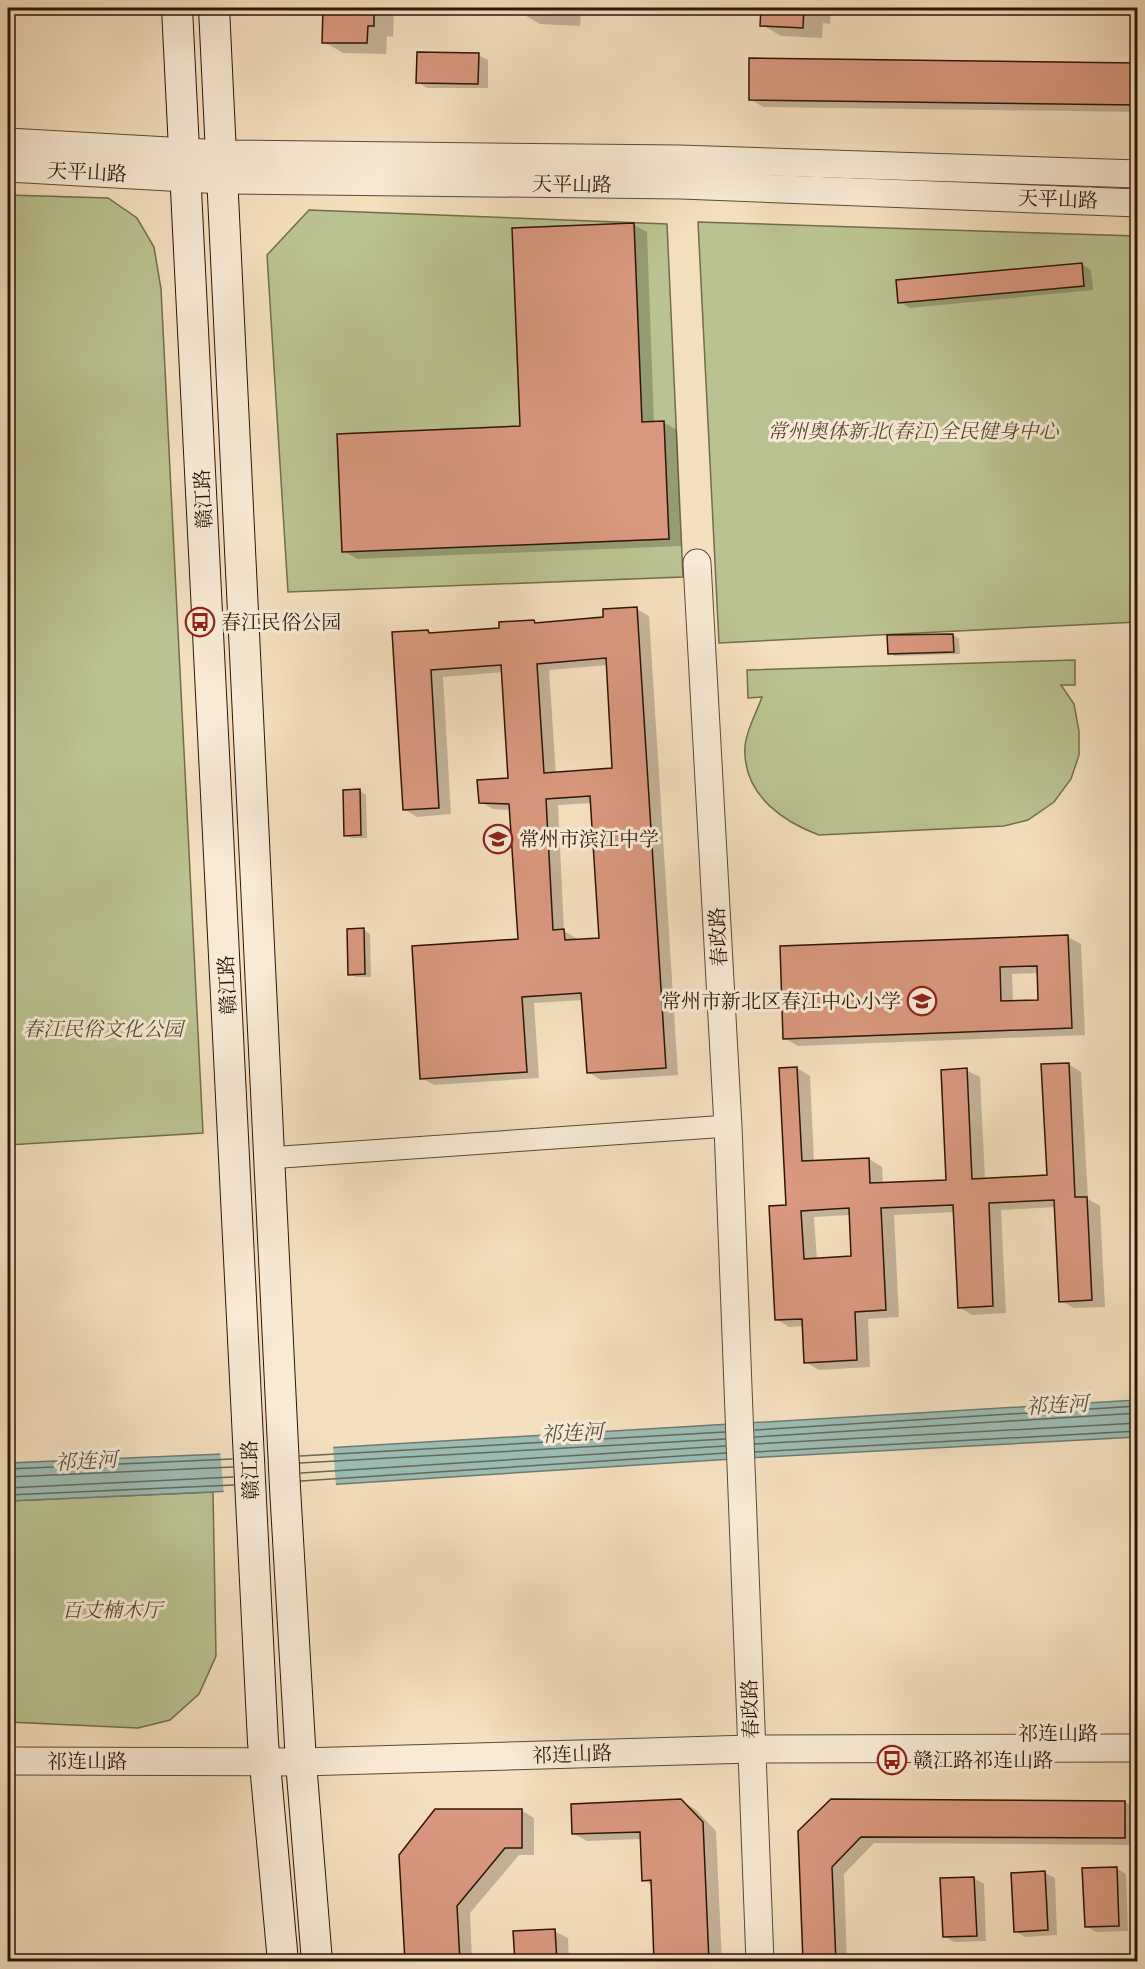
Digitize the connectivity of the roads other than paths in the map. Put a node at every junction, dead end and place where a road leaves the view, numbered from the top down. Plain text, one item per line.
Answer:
1 (177, 8) edge
2 (214, 8) edge
3 (8, 142) edge
4 (183, 165) junction
5 (222, 167) junction
6 (8, 168) edge
7 (1137, 174) edge
8 (1137, 203) edge
9 (697, 563) dead end
10 (728, 1126) junction
11 (267, 1158) junction
12 (1137, 1734) edge
13 (751, 1741) junction
14 (8, 1743) edge
15 (1137, 1748) edge
16 (265, 1751) junction
17 (301, 1753) junction
18 (8, 1761) edge
19 (283, 1962) edge
20 (317, 1962) edge
21 (760, 1962) edge

1 - 4 main road, 赣江路
2 - 5 main road, 赣江路
3 - 4 street, 天平山路
4 - 5 street, 天平山路
4 - 6 street, 天平山路
4 - 16 main road, 赣江路
5 - 7 street, 天平山路
5 - 8 street, 天平山路
5 - 11 main road, 赣江路
9 - 10 street, 春政路
10 - 11 street
10 - 13 street, 春政路
11 - 17 main road, 赣江路
12 - 13 street, 祁连山路
13 - 15 street, 祁连山路
13 - 17 street, 祁连山路
13 - 21 street, 春政路
14 - 16 street, 祁连山路
16 - 17 street, 祁连山路
16 - 18 street, 祁连山路
16 - 19 main road, 赣江路
17 - 20 main road, 赣江路

